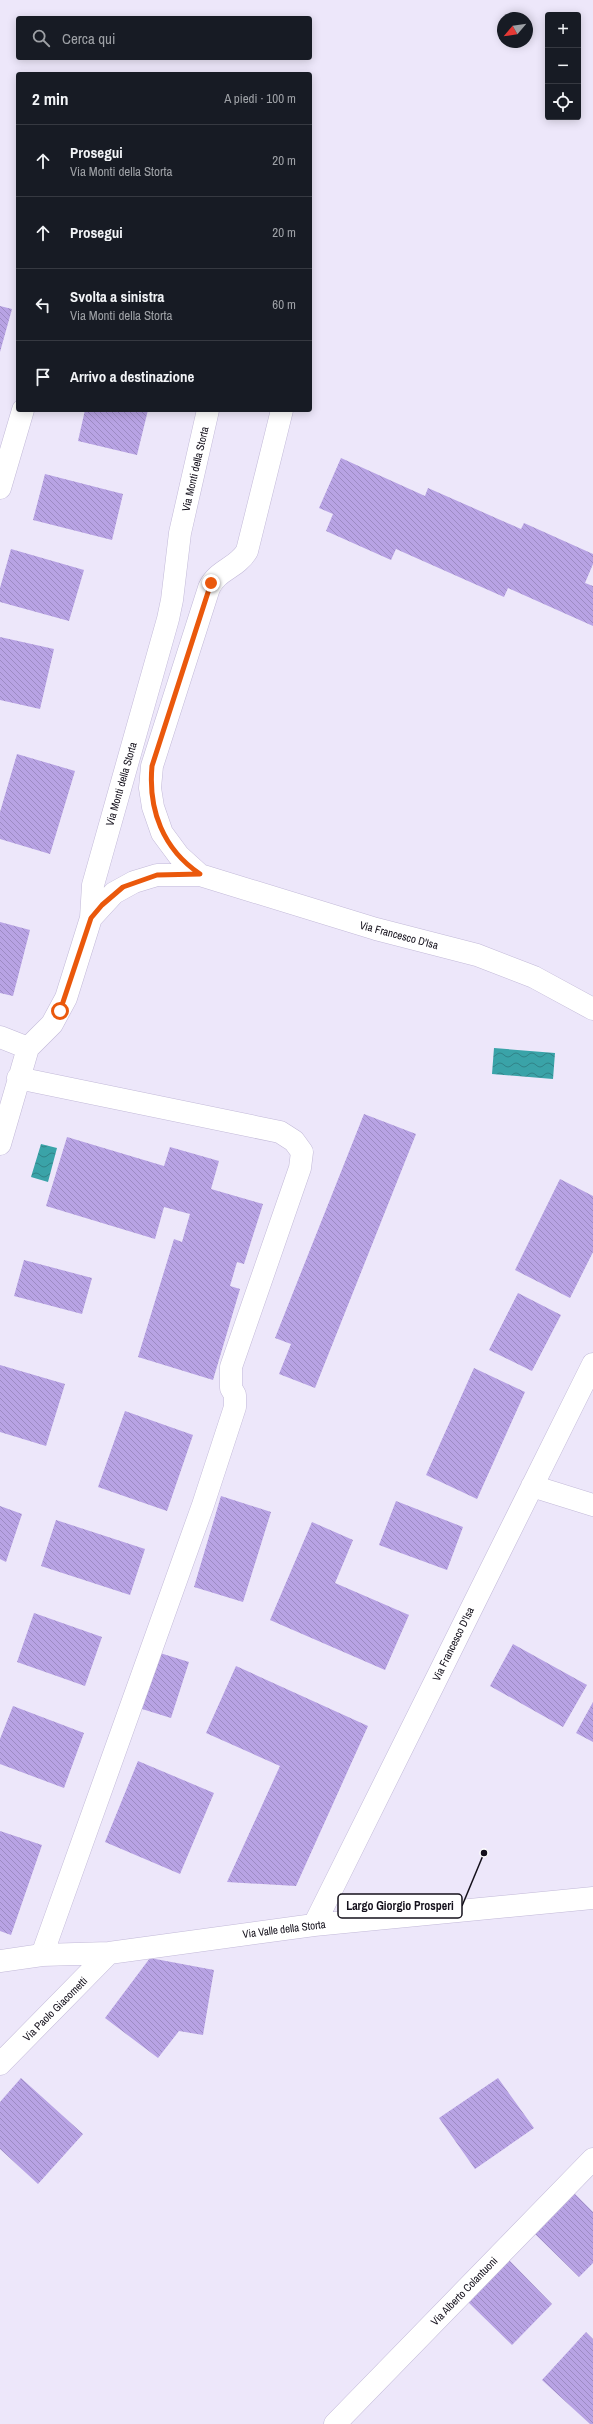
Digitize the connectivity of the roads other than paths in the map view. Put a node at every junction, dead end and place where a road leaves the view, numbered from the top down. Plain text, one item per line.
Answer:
1 (22, 412) edge
2 (208, 412) edge
3 (282, 412) edge
4 (0, 488) edge
5 (200, 874) junction
6 (91, 918) junction
7 (593, 1009) edge
8 (0, 1037) edge
9 (28, 1048) junction
10 (18, 1078) junction
11 (0, 1144) edge
12 (593, 1364) edge
13 (532, 1486) junction
14 (593, 1505) edge
15 (593, 1898) edge
16 (314, 1925) junction
17 (109, 1953) junction
18 (42, 1956) junction
19 (0, 1961) edge
20 (0, 2064) edge
21 (593, 2158) edge
22 (335, 2424) edge

1 - 4 street
2 - 6 street, Via Monti della Storta
3 - 5 street
5 - 6 street
5 - 7 street, Via Francesco D'Isa
6 - 9 street, Via Monti della Storta
8 - 9 street
9 - 10 street, Via Monti della Storta
10 - 11 street, Via Monti della Storta
10 - 18 street
12 - 13 street, Via Francesco D'Isa
13 - 14 street
13 - 16 street, Via Francesco D'Isa
15 - 16 street, Via Valle della Storta
16 - 17 street, Via Valle della Storta
17 - 18 street, Via Valle della Storta
17 - 20 street, Via Paolo Giacometti
18 - 19 street, Via Valle della Storta
21 - 22 street, Via Alberto Colantuoni

